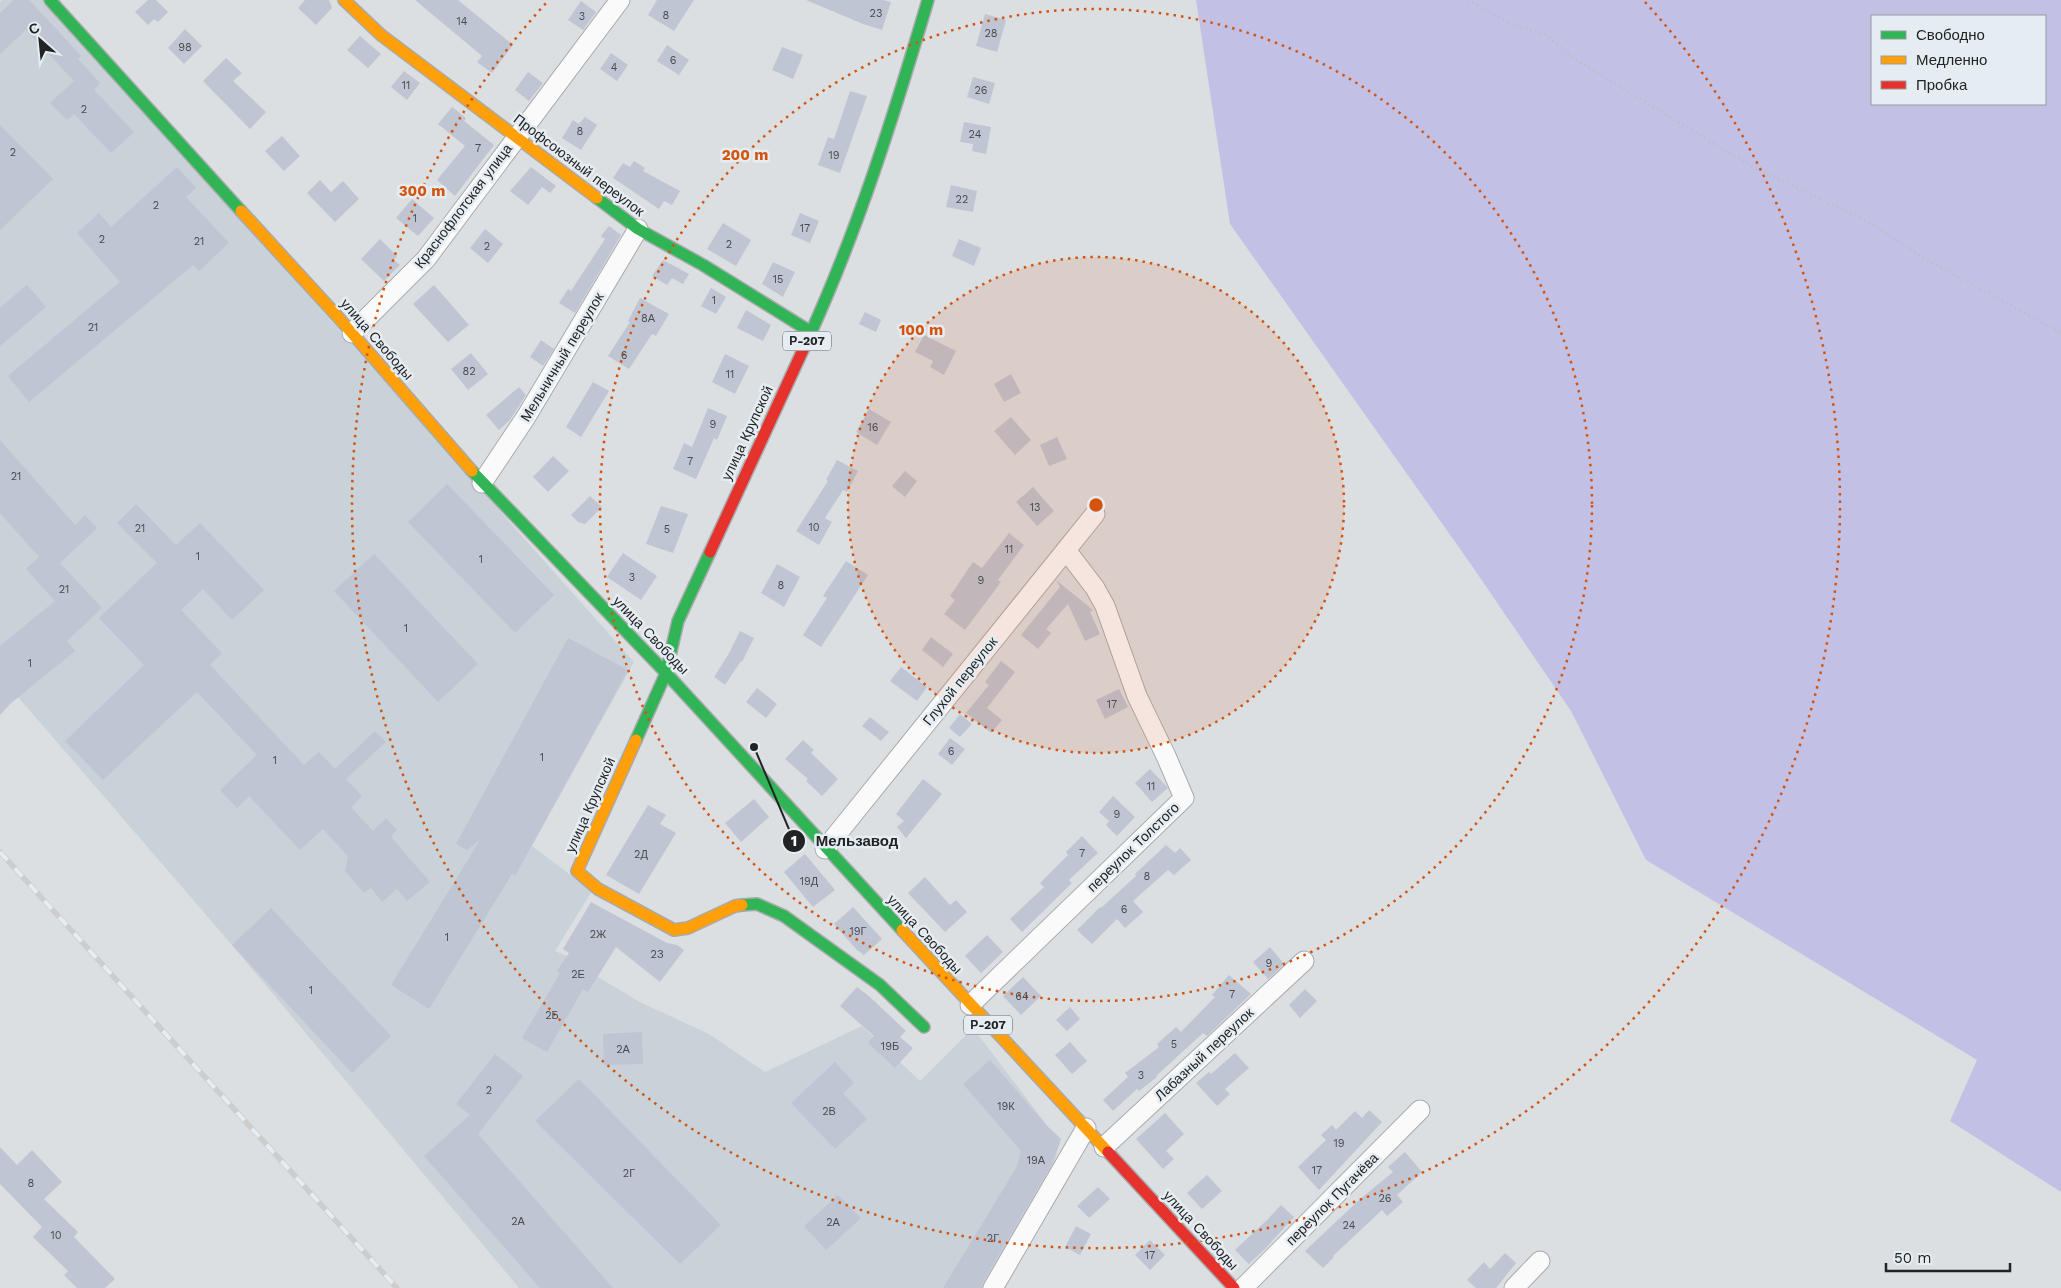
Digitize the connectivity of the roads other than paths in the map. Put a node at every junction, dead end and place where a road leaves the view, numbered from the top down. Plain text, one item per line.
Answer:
1 (50, 0) edge
2 (344, 0) edge
3 (620, 0) edge
4 (925, 1) edge
5 (517, 136) junction
6 (638, 229) junction
7 (811, 332) junction
8 (352, 333) junction
9 (482, 483) junction
10 (1095, 514) dead end
11 (1066, 550) junction
12 (666, 673) junction
13 (825, 849) junction
14 (1304, 960) dead end
15 (970, 1005) junction
16 (924, 1027) dead end
17 (1420, 1110) dead end
18 (1086, 1128) junction
19 (1104, 1147) junction
20 (1540, 1261) dead end
21 (993, 1288) edge
22 (1234, 1288) edge
23 (1243, 1288) edge
24 (1514, 1288) edge

1 - 8 street, улица Свободы
2 - 5 street, Профсоюзный переулок
3 - 5 street, Краснофлотская улица
4 - 7 street, улица Крупской / Р-207
5 - 6 street, Профсоюзный переулок
5 - 8 street, Краснофлотская улица
6 - 7 street, Профсоюзный переулок
6 - 9 street, Мельничный переулок
7 - 12 street, улица Крупской / Р-207
8 - 9 street, улица Свободы
9 - 12 street, улица Свободы
10 - 11 street, Глухой переулок
11 - 13 street, Глухой переулок
11 - 15 street, переулок Толстого
12 - 13 street, улица Свободы / Р-207
12 - 16 street, улица Крупской
13 - 15 street, улица Свободы / Р-207
14 - 19 street, Лабазный переулок
15 - 18 street, улица Свободы / Р-207
17 - 23 street, переулок Пугачёва
18 - 19 street, улица Свободы / Р-207
18 - 21 street
19 - 22 street, улица Свободы / Р-207
20 - 24 street

